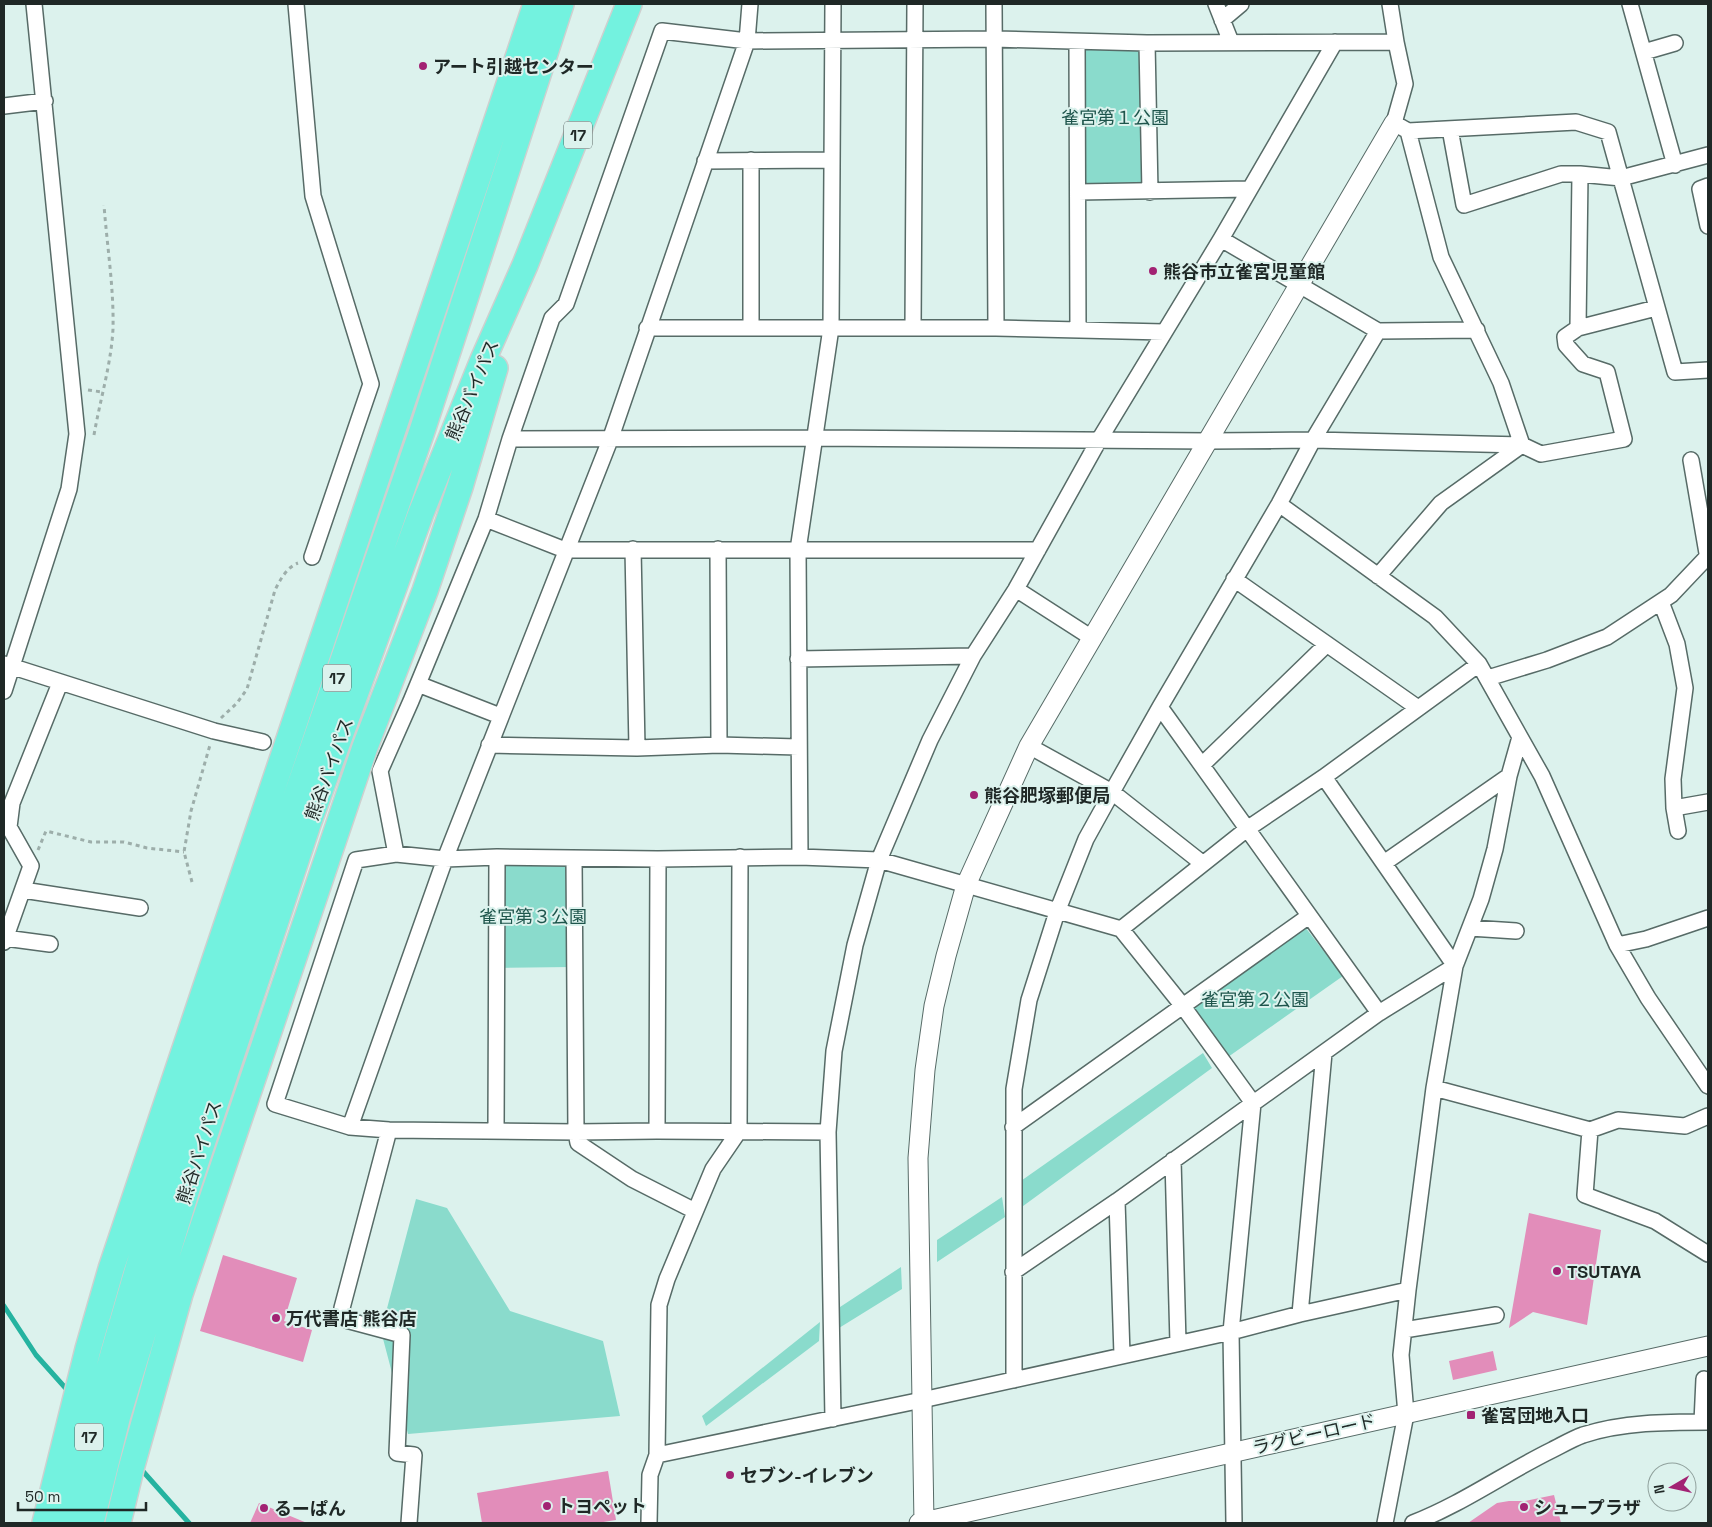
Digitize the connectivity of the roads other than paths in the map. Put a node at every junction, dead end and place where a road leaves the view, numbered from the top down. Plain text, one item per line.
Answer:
1 (34, 4) edge
2 (296, 4) edge
3 (536, 4) edge
4 (561, 4) edge
5 (629, 4) edge
6 (750, 4) edge
7 (833, 4) edge
8 (915, 4) edge
9 (994, 4) edge
10 (1216, 4) edge
11 (1241, 4) edge
12 (1390, 4) edge
13 (1630, 4) edge
14 (1222, 20) junction
15 (994, 39) junction
16 (747, 40) junction
17 (915, 40) junction
18 (833, 41) junction
19 (1077, 42) junction
20 (1230, 42) junction
21 (1335, 42) junction
22 (1396, 42) junction
23 (1147, 43) junction
24 (1675, 43) dead end
25 (1644, 52) junction
26 (45, 101) junction
27 (4, 106) edge
28 (1401, 127) junction
29 (1450, 129) junction
30 (1708, 155) edge
31 (751, 160) junction
32 (831, 160) junction
33 (705, 161) junction
34 (1675, 165) junction
35 (1580, 174) junction
36 (1622, 178) junction
37 (1708, 186) edge
38 (1249, 189) junction
39 (1078, 192) junction
40 (1150, 192) junction
41 (1708, 226) edge
42 (1221, 239) junction
43 (526, 265) junction
44 (1300, 284) junction
45 (1656, 308) junction
46 (751, 326) junction
47 (647, 328) junction
48 (831, 328) junction
49 (913, 328) junction
50 (996, 328) junction
51 (1578, 328) junction
52 (1078, 329) junction
53 (1477, 330) junction
54 (1378, 331) junction
55 (1164, 332) junction
56 (1708, 370) edge
57 (814, 438) junction
58 (510, 439) junction
59 (610, 440) junction
60 (1099, 440) junction
61 (1313, 440) junction
62 (1209, 442) junction
63 (1522, 445) junction
64 (1691, 460) dead end
65 (1279, 504) junction
66 (486, 518) junction
67 (633, 549) junction
68 (718, 549) junction
69 (565, 550) junction
70 (798, 550) junction
71 (1038, 550) junction
72 (312, 556) road end
73 (1708, 557) edge
74 (1378, 576) junction
75 (1234, 579) junction
76 (1016, 589) junction
77 (1661, 602) junction
78 (1092, 638) junction
79 (1327, 644) junction
80 (973, 656) junction
81 (798, 659) junction
82 (1480, 664) junction
83 (8, 665) edge
84 (1488, 678) junction
85 (60, 683) junction
86 (418, 684) junction
87 (4, 691) edge
88 (1160, 707) junction
89 (1418, 708) junction
90 (500, 716) junction
91 (1520, 737) junction
92 (263, 742) dead end
93 (489, 745) junction
94 (719, 745) junction
95 (1029, 746) junction
96 (798, 747) junction
97 (637, 748) junction
98 (1202, 765) junction
99 (1509, 776) junction
100 (1324, 777) junction
101 (1112, 792) junction
102 (1708, 802) edge
103 (1674, 808) junction
104 (1247, 829) junction
105 (1678, 831) dead end
106 (396, 854) junction
107 (497, 857) junction
108 (740, 857) junction
109 (800, 857) junction
110 (445, 859) junction
111 (574, 859) junction
112 (658, 860) junction
113 (879, 860) junction
114 (1384, 862) junction
115 (1202, 864) junction
116 (966, 885) junction
117 (23, 890) junction
118 (140, 908) dead end
119 (1057, 912) junction
120 (1309, 916) junction
121 (1708, 918) edge
122 (1470, 928) junction
123 (1122, 929) junction
124 (1516, 931) dead end
125 (4, 940) edge
126 (50, 944) dead end
127 (1617, 945) junction
128 (1455, 966) junction
129 (1182, 1005) junction
130 (1379, 1013) junction
131 (1324, 1053) junction
132 (1708, 1086) edge
133 (1434, 1088) junction
134 (1253, 1102) junction
135 (1708, 1116) edge
136 (350, 1127) junction
137 (1013, 1127) junction
138 (388, 1130) junction
139 (1590, 1130) junction
140 (496, 1131) junction
141 (657, 1131) junction
142 (739, 1131) junction
143 (576, 1132) junction
144 (828, 1132) junction
145 (1173, 1160) junction
146 (1118, 1201) junction
147 (695, 1211) junction
148 (1708, 1254) edge
149 (1013, 1272) junction
150 (1408, 1290) junction
151 (1300, 1314) junction
152 (1496, 1315) dead end
153 (1404, 1330) junction
154 (1230, 1332) junction
155 (1178, 1343) junction
156 (1708, 1346) edge
157 (124, 1355) junction
158 (1122, 1355) junction
159 (1704, 1379) dead end
160 (1014, 1380) junction
161 (922, 1400) junction
162 (1406, 1414) junction
163 (832, 1419) junction
164 (1705, 1422) edge
165 (1232, 1453) junction
166 (657, 1455) junction
167 (45, 1523) edge
168 (67, 1523) edge
169 (91, 1523) edge
170 (118, 1523) edge
171 (409, 1523) edge
172 (649, 1523) edge
173 (922, 1523) edge
174 (1234, 1523) edge
175 (1385, 1523) edge
176 (1413, 1523) edge

1 - 26 street
2 - 72 street
3 - 167 highway, 17
4 - 157 highway, 熊谷バイパス / 17
5 - 43 highway, 熊谷バイパス / 17
6 - 16 street
7 - 18 street
8 - 17 street
9 - 15 street
10 - 14 street
11 - 14 street
12 - 22 street
13 - 25 street
14 - 20 street
15 - 17 street
15 - 19 street
15 - 50 street
16 - 18 street
16 - 33 street
16 - 58 street
17 - 18 street
17 - 49 street
18 - 32 street
19 - 23 street
19 - 39 street
20 - 21 street
20 - 23 street
21 - 22 street
21 - 38 street
22 - 28 street
23 - 40 street
24 - 25 street
25 - 34 street
26 - 27 street
26 - 83 street
28 - 29 street
28 - 44 street
28 - 53 street
29 - 35 street
29 - 36 street
30 - 34 street
31 - 32 street
31 - 33 street
31 - 46 street
32 - 48 street
33 - 47 street
34 - 36 street
35 - 36 street
35 - 51 street
36 - 45 street
37 - 41 street
38 - 40 street
38 - 42 street
39 - 40 street
39 - 52 street
42 - 44 street
42 - 55 street
43 - 157 highway, 熊谷バイパス / 17
43 - 170 highway, 17
44 - 54 street
44 - 62 street
45 - 51 street
45 - 56 street
46 - 47 street
46 - 48 street
47 - 59 street
48 - 49 street
48 - 57 street
49 - 50 street
50 - 52 street
51 - 63 street
52 - 55 street
53 - 54 street
53 - 63 street
54 - 61 street
55 - 60 street
57 - 59 street
57 - 60 street
57 - 70 street
58 - 59 street
58 - 66 street
59 - 69 street
60 - 62 street
60 - 71 street
61 - 62 street
61 - 63 street
61 - 65 street
62 - 78 street
63 - 74 street
64 - 73 street
65 - 74 street
65 - 75 street
66 - 69 street
66 - 86 street
67 - 68 street
67 - 69 street
67 - 97 street
68 - 70 street
68 - 94 street
69 - 90 street
70 - 71 street
70 - 81 street
71 - 76 street
73 - 77 street
74 - 82 street
75 - 79 street
75 - 88 street
76 - 78 street
76 - 80 street
77 - 84 street
77 - 103 street
78 - 95 street
79 - 89 street
79 - 98 street
80 - 81 street
80 - 113 street
81 - 96 street
82 - 84 street
82 - 89 street
83 - 85 street
83 - 87 street
84 - 91 street
85 - 92 street
85 - 117 street
86 - 90 street
86 - 106 street
88 - 98 street
88 - 101 street
89 - 100 street
90 - 93 street
91 - 99 street
91 - 127 street
93 - 97 street
93 - 110 street
94 - 96 street
94 - 97 street
95 - 101 street
95 - 116 street
96 - 109 street
98 - 104 street
99 - 114 street
99 - 122 street
100 - 104 street
100 - 114 street
101 - 115 street
101 - 119 street
102 - 103 street
103 - 105 street
104 - 115 street
104 - 120 street
106 - 110 street
106 - 136 street
107 - 110 street
107 - 111 street
107 - 140 street
108 - 109 street
108 - 112 street
108 - 142 street
109 - 113 street
110 - 136 street
111 - 112 street
111 - 143 street
112 - 141 street
113 - 116 street
113 - 144 street
114 - 128 street
115 - 123 street
116 - 119 street
116 - 161 street
117 - 118 street
117 - 125 street
119 - 123 street
119 - 137 street
120 - 129 street
120 - 130 street
121 - 127 street
122 - 124 street
122 - 128 street
123 - 129 street
125 - 126 street
127 - 132 street
128 - 130 street
128 - 133 street
129 - 134 street
129 - 137 street
130 - 131 street
131 - 134 street
131 - 151 street
133 - 139 street
133 - 150 street
134 - 145 street
134 - 154 street
135 - 139 street
136 - 138 street
137 - 149 street
138 - 140 street
138 - 171 street
139 - 148 street
140 - 143 street
141 - 142 street
141 - 143 street
142 - 144 street
142 - 147 street
143 - 147 street
144 - 163 street
145 - 146 street
145 - 155 street
146 - 149 street
146 - 158 street
147 - 166 street
149 - 160 street
150 - 151 street
150 - 153 street
151 - 154 street
152 - 153 street
153 - 162 street
154 - 155 street
154 - 165 street
155 - 158 street
156 - 162 street, ラグビーロード
157 - 168 highway, 熊谷バイパス / 17
157 - 169 highway, 熊谷バイパス / 17
158 - 160 street
159 - 164 street
160 - 161 street
161 - 163 street
161 - 173 street
162 - 165 street, ラグビーロード
162 - 175 street
163 - 166 street
164 - 176 street
165 - 173 street, ラグビーロード
165 - 174 street
166 - 172 street

